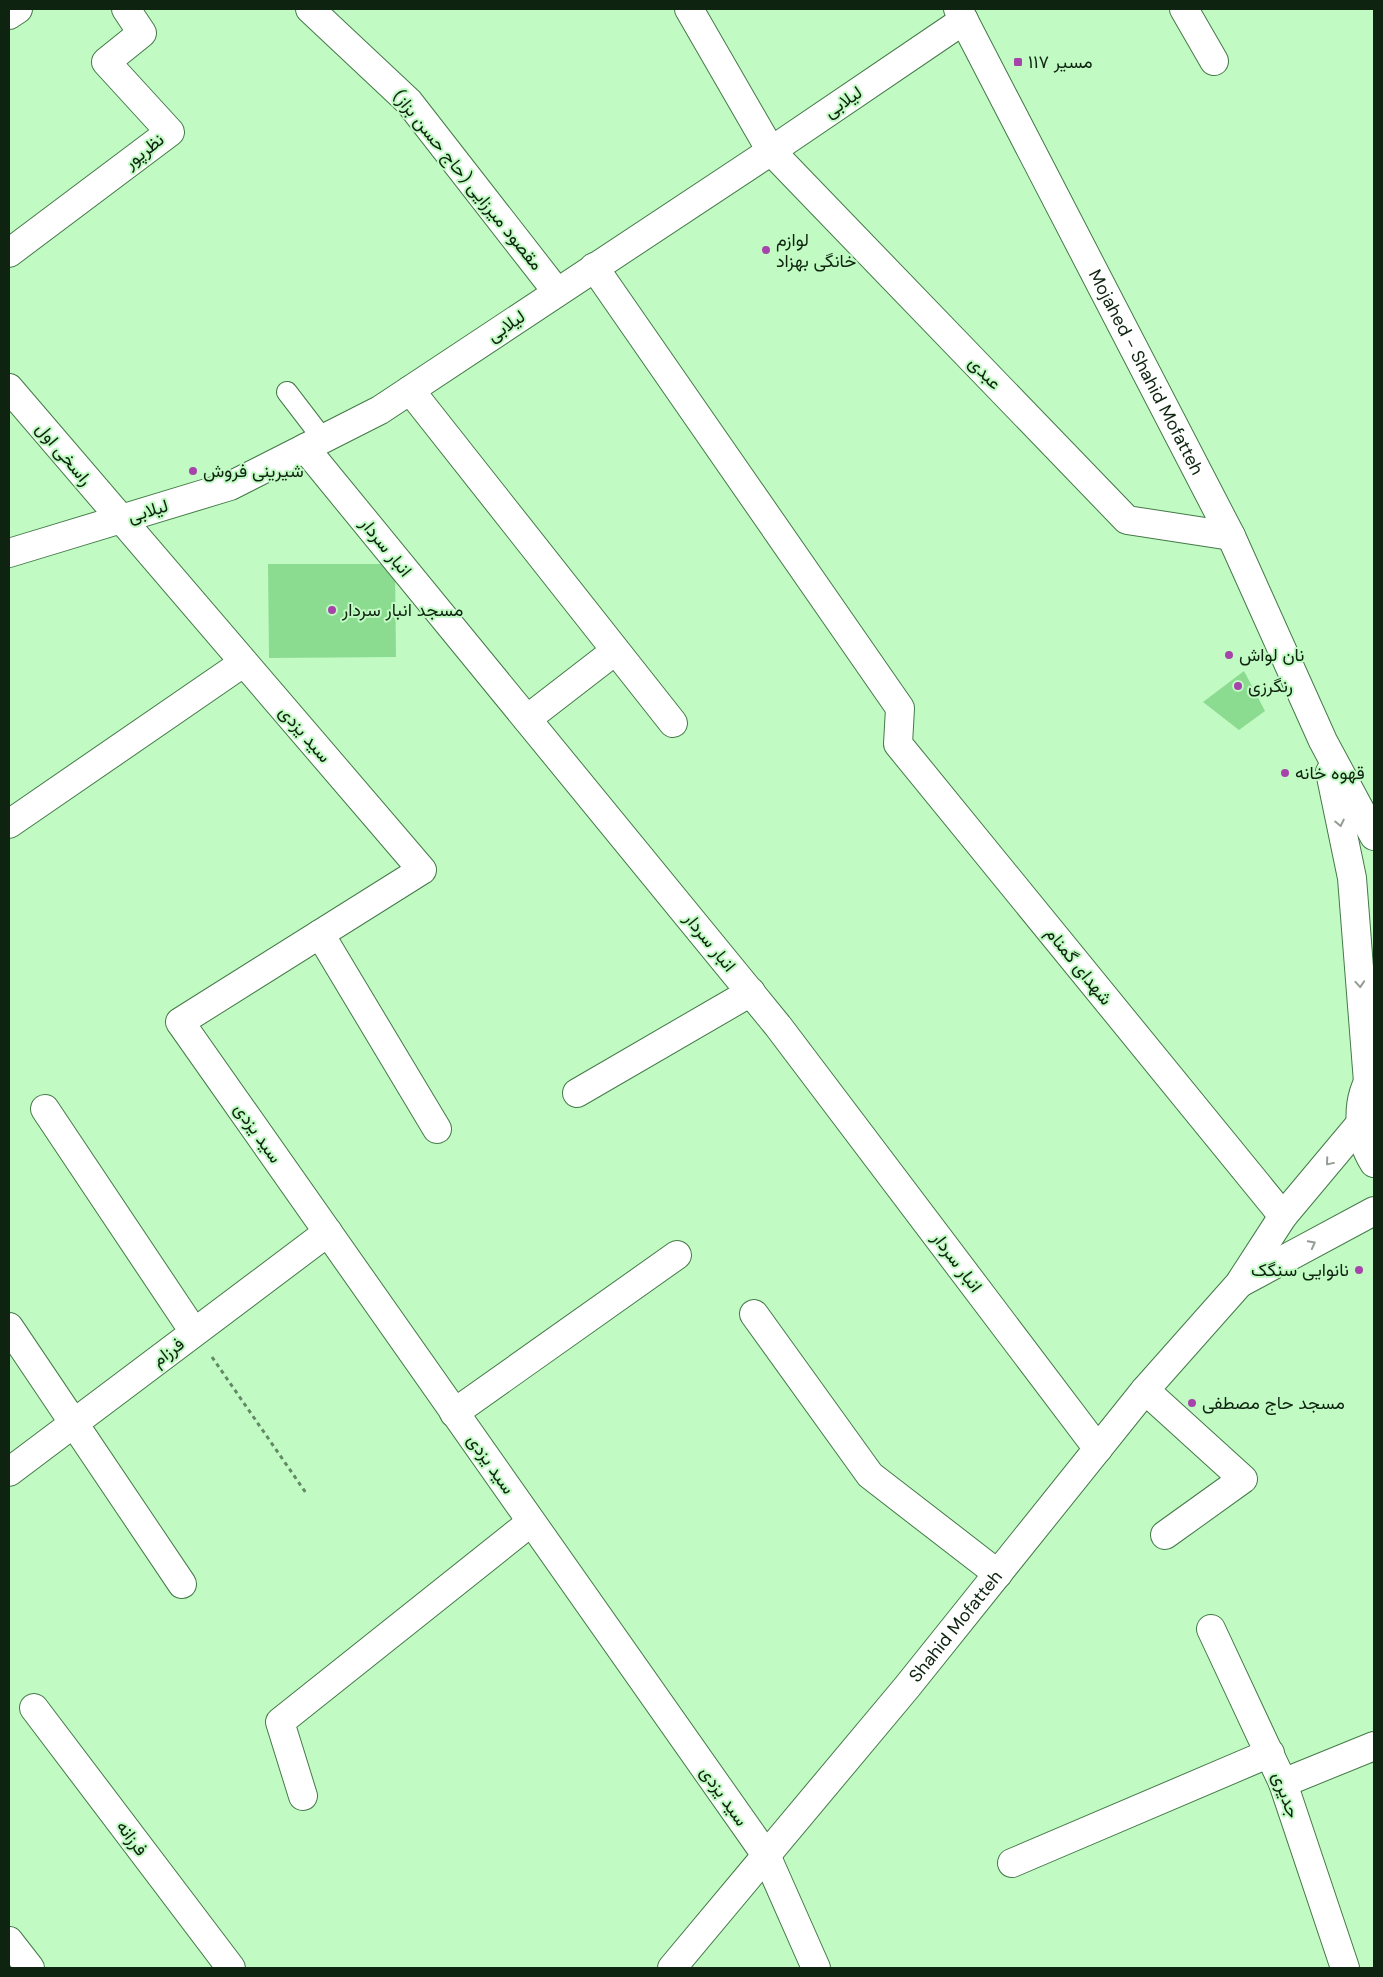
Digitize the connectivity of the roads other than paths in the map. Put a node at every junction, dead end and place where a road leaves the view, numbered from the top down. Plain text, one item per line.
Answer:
1 (18, 9) edge
2 (126, 9) edge
3 (310, 9) edge
4 (690, 9) edge
5 (1184, 9) edge
6 (961, 14) edge
7 (9, 15) edge
8 (1214, 61) dead end
9 (770, 151) junction
10 (9, 253) edge
11 (594, 267) junction
12 (557, 292) junction
13 (9, 388) edge
14 (410, 390) junction
15 (287, 392) dead end
16 (314, 444) junction
17 (120, 519) junction
18 (1231, 536) junction
19 (9, 553) edge
20 (616, 651) junction
21 (243, 663) junction
22 (527, 719) junction
23 (673, 723) dead end
24 (1324, 741) junction
25 (9, 824) edge
26 (1374, 836) edge
27 (320, 934) junction
28 (750, 992) junction
29 (1371, 1077) edge
30 (577, 1093) dead end
31 (45, 1109) dead end
32 (1360, 1124) junction
33 (437, 1129) dead end
34 (1374, 1163) edge
35 (1374, 1211) edge
36 (1283, 1216) junction
37 (328, 1232) junction
38 (677, 1255) dead end
39 (1238, 1284) junction
40 (754, 1314) dead end
41 (9, 1327) edge
42 (194, 1332) junction
43 (1145, 1390) junction
44 (454, 1412) junction
45 (74, 1423) junction
46 (1098, 1449) junction
47 (9, 1472) edge
48 (531, 1522) junction
49 (1165, 1535) dead end
50 (998, 1574) junction
51 (182, 1584) dead end
52 (1210, 1629) dead end
53 (34, 1708) dead end
54 (1374, 1746) edge
55 (1270, 1753) junction
56 (1283, 1783) junction
57 (303, 1796) dead end
58 (766, 1856) junction
59 (1012, 1864) dead end
60 (9, 1941) edge
61 (30, 1968) edge
62 (231, 1968) edge
63 (672, 1968) edge
64 (816, 1968) edge
65 (1345, 1968) edge

1 - 7 street
2 - 10 street, نظرپور
3 - 12 street, مقصود میرزایی (حاج حسن بزاز)
4 - 9 street, عبدی
5 - 8 street
6 - 9 street, لیلابی
6 - 18 street, Mojahed - Shahid Mofatteh
9 - 11 street, لیلابی
9 - 18 street, عبدی
11 - 12 street, لیلابی
11 - 36 street, شهدای گمنام
12 - 14 street, لیلابی
13 - 17 street, راسخی اول
14 - 16 street, لیلابی
14 - 20 street
15 - 16 lane
16 - 17 street, لیلابی
16 - 22 street, انبار سردار
17 - 19 street, لیلابی
17 - 21 street, سید یزدی
18 - 24 street, Mojahed - Shahid Mofatteh
20 - 22 street
20 - 23 street
21 - 25 street
21 - 27 street, سید یزدی
22 - 28 street, انبار سردار
24 - 26 street
24 -> 29 street
27 - 33 street
27 - 37 street, سید یزدی
28 - 30 street
28 - 46 street, انبار سردار
29 - 32 street
31 - 42 street
32 - 34 street
32 -> 36 street
39 -> 35 street
36 - 39 street
37 - 42 street, فرزام
37 - 44 street, سید یزدی
38 - 44 street
39 - 43 street, Shahid Mofatteh
40 - 50 street
41 - 45 street
42 - 45 street, فرزام
43 - 46 street, Shahid Mofatteh
43 - 49 street
44 - 48 street, سید یزدی
45 - 47 street, فرزام
45 - 51 street
46 - 50 street, Shahid Mofatteh
48 - 57 street
48 - 58 street, سید یزدی
50 - 58 street, Shahid Mofatteh
52 - 55 street, جدیری
53 - 62 street, فرزانه
54 - 56 street
55 - 56 street, جدیری
55 - 59 street
56 - 65 street, جدیری
58 - 63 street, Shahid Mofatteh
58 - 64 street, سید یزدی
60 - 61 street

